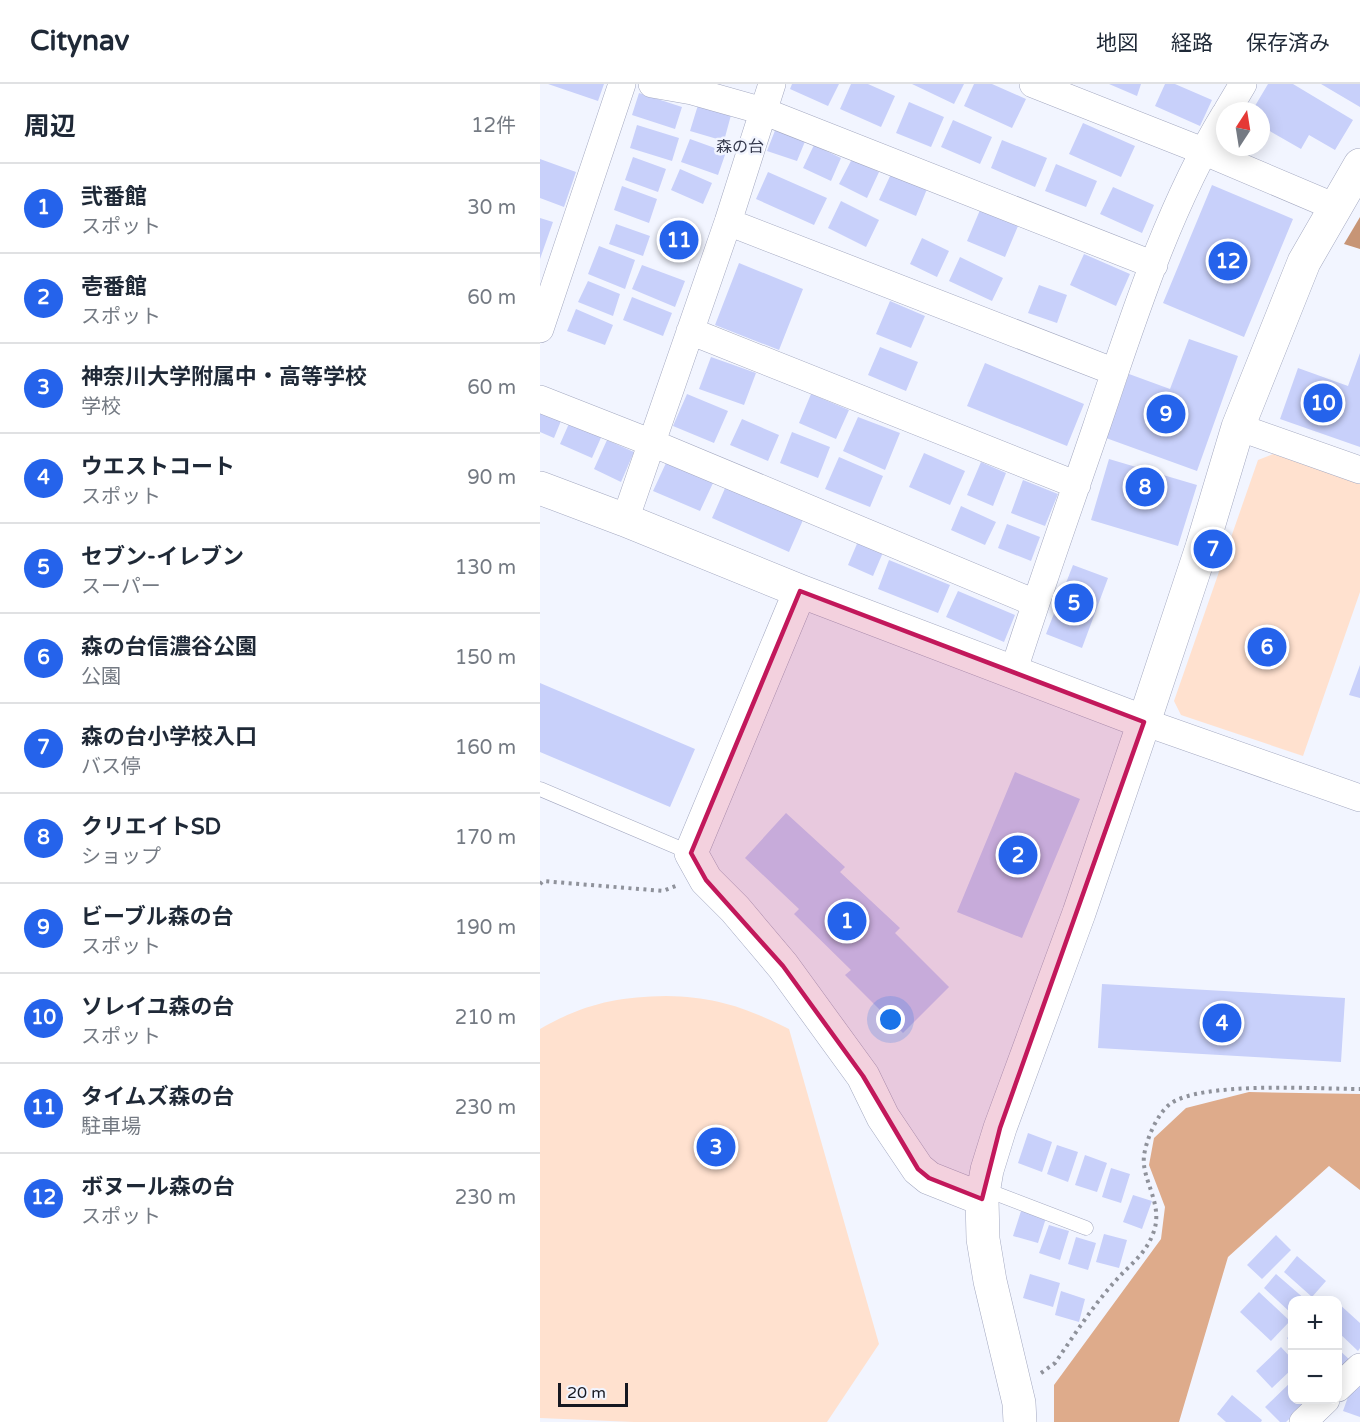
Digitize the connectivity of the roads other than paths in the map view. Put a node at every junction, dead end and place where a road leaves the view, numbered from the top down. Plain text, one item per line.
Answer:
1 (622, 84) edge
2 (652, 84) edge
3 (771, 84) edge
4 (1033, 84) edge
5 (1243, 84) edge
6 (1232, 102) edge
7 (763, 111) junction
8 (1216, 129) edge
9 (1203, 151) junction
10 (1360, 165) edge
11 (1335, 207) junction
12 (728, 222) junction
13 (1154, 265) junction
14 (540, 329) edge
15 (690, 331) junction
16 (1115, 372) junction
17 (540, 399) edge
18 (1238, 427) junction
19 (652, 443) junction
20 (1360, 470) edge
21 (1077, 485) junction
22 (540, 488) edge
23 (625, 520) junction
24 (800, 591) junction
25 (1035, 603) junction
26 (1013, 673) junction
27 (1144, 722) junction
28 (540, 789) edge
29 (1360, 798) edge
30 (697, 862) junction
31 (982, 1194) junction
32 (1086, 1228) dead end
33 (1360, 1367) edge
34 (1342, 1384) edge
35 (1322, 1404) edge
36 (1020, 1422) edge
37 (1303, 1422) edge

1 - 14 street
2 - 7 street
3 - 7 street
4 - 9 street
5 - 6 street
7 - 12 street
7 - 13 street
8 - 9 street
9 - 11 street
9 - 13 street
10 - 11 street
11 - 18 street
12 - 15 street
12 - 16 street
13 - 16 street
15 - 19 street
15 - 21 street
16 - 21 street
17 - 19 street
18 - 20 street
18 - 27 street
19 - 23 street
19 - 25 street
21 - 25 street
22 - 23 street
23 - 24 street
24 - 26 street
24 - 30 street
25 - 26 street
26 - 27 street
27 - 29 street
27 - 31 street
28 - 30 lane
30 - 31 street
31 - 32 lane
31 - 36 street
33 - 34 street
35 - 37 street

